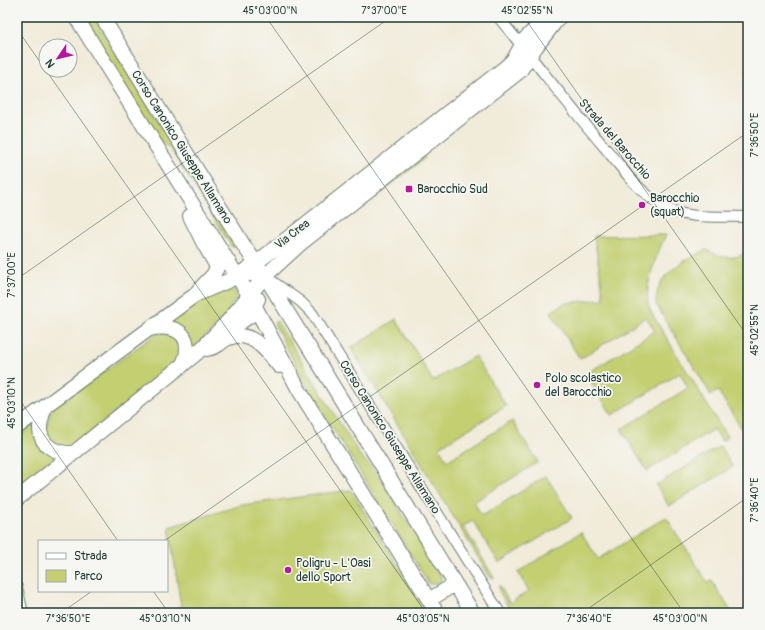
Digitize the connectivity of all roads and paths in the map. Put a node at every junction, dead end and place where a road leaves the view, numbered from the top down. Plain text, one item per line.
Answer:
1 (76, 17) edge
2 (102, 17) edge
3 (498, 17) edge
4 (547, 17) edge
5 (559, 17) edge
6 (525, 51) junction
7 (141, 122) junction
8 (748, 217) edge
9 (256, 263) junction
10 (237, 276) junction
11 (265, 276) junction
12 (195, 295) junction
13 (252, 300) junction
14 (149, 329) junction
15 (197, 353) junction
16 (182, 367) junction
17 (299, 390) junction
18 (45, 406) junction
19 (17, 427) edge
20 (74, 453) junction
21 (44, 478) junction
22 (17, 499) edge
23 (17, 508) edge
24 (455, 584) junction
25 (17, 587) edge
26 (429, 600) junction
27 (23, 613) edge
28 (437, 613) edge
29 (473, 613) edge
30 (500, 613) edge

1 - 7 street, Corso Canonico Giuseppe Allamano
2 - 9 street, Corso Canonico Giuseppe Allamano
3 - 6 street, Strada del Barocchio
4 - 6 street, Via Crea
5 - 6 street, Via Crea
6 - 8 street, Strada del Barocchio
6 - 9 street, Via Crea
6 - 11 street, Via Crea
7 - 10 street, Corso Canonico Giuseppe Allamano
7 - 12 street
9 - 10 street, Via Crea
9 - 11 street, Corso Canonico Giuseppe Allamano
10 - 11 street
10 - 12 street, Via Crea
10 - 13 street, Corso Canonico Giuseppe Allamano
11 - 13 street, Via Crea
11 - 24 street, Corso Canonico Giuseppe Allamano
11 - 30 street, Corso Canonico Giuseppe Allamano
12 - 14 street, Via Crea
13 - 15 street, Via Crea
13 - 17 street, Corso Canonico Giuseppe Allamano
14 - 16 street
14 - 18 street, Via Crea
15 - 16 street, Via Crea
15 - 17 street
16 - 20 street, Via Crea
17 - 26 street, Corso Canonico Giuseppe Allamano
18 - 19 street, Via Crea
18 - 20 street
20 - 21 street, Via Crea
21 - 22 street, Via Crea
21 - 23 street, Via Crea
24 - 26 street
24 - 29 street, Corso Canonico Giuseppe Allamano
25 - 27 street
26 - 28 street, Corso Canonico Giuseppe Allamano

